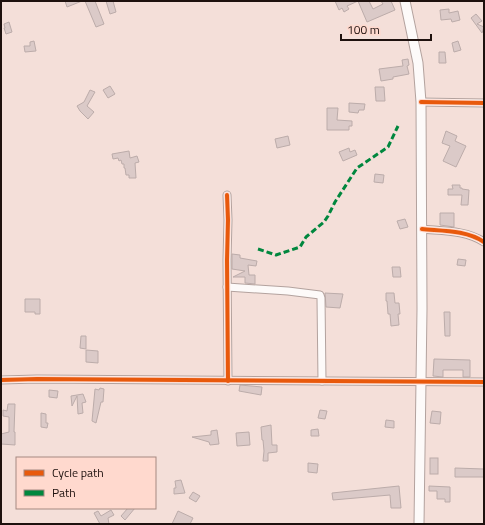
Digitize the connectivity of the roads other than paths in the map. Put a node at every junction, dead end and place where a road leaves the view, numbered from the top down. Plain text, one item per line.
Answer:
1 (405, 1) edge
2 (421, 102) junction
3 (484, 103) edge
4 (227, 195) dead end
5 (422, 229) junction
6 (484, 242) edge
7 (227, 287) junction
8 (1, 380) edge
9 (228, 381) junction
10 (322, 381) junction
11 (420, 382) junction
12 (484, 382) edge
13 (419, 524) edge

1 - 2 main road
2 - 3 street
2 - 5 main road
4 - 7 street
5 - 6 street
5 - 11 main road
7 - 9 street
7 - 10 street
8 - 9 street
9 - 10 street
10 - 11 street
11 - 12 street
11 - 13 main road

